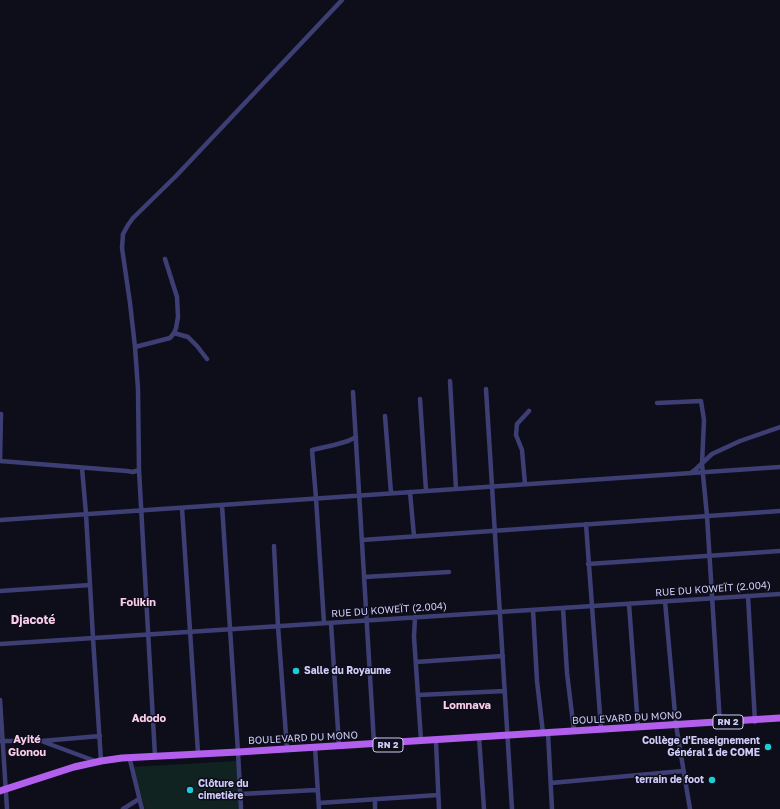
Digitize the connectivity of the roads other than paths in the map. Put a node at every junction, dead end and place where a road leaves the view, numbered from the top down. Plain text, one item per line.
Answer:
1 (342, 0) edge
2 (165, 259) dead end
3 (174, 333) junction
4 (135, 347) junction
5 (207, 359) dead end
6 (450, 381) dead end
7 (486, 389) dead end
8 (353, 392) dead end
9 (420, 399) dead end
10 (657, 403) dead end
11 (529, 411) dead end
12 (1, 414) edge
13 (385, 416) dead end
14 (780, 427) edge
15 (356, 437) junction
16 (0, 462) edge
17 (702, 464) junction
18 (780, 467) edge
19 (82, 468) junction
20 (139, 470) junction
21 (703, 472) junction
22 (690, 473) junction
23 (525, 484) junction
24 (492, 486) junction
25 (456, 489) junction
26 (426, 491) junction
27 (410, 492) junction
28 (391, 493) junction
29 (359, 495) junction
30 (316, 498) junction
31 (222, 505) junction
32 (182, 508) junction
33 (140, 510) junction
34 (780, 510) edge
35 (86, 514) junction
36 (707, 516) junction
37 (0, 520) edge
38 (586, 524) junction
39 (495, 530) junction
40 (414, 536) junction
41 (362, 540) junction
42 (274, 546) dead end
43 (780, 552) edge
44 (709, 556) junction
45 (588, 564) junction
46 (449, 572) dead end
47 (364, 578) junction
48 (90, 586) junction
49 (0, 591) edge
50 (780, 594) edge
51 (748, 596) junction
52 (711, 598) junction
53 (665, 601) junction
54 (629, 604) junction
55 (592, 606) junction
56 (563, 608) junction
57 (533, 610) junction
58 (500, 612) junction
59 (415, 617) junction
60 (367, 620) junction
61 (324, 623) junction
62 (331, 623) junction
63 (278, 626) junction
64 (230, 629) junction
65 (190, 632) junction
66 (148, 634) junction
67 (93, 638) junction
68 (0, 644) edge
69 (503, 656) junction
70 (416, 662) junction
71 (505, 691) junction
72 (418, 695) junction
73 (0, 700) edge
74 (780, 719) edge
75 (755, 721) junction
76 (720, 724) junction
77 (638, 727) junction
78 (676, 727) junction
79 (601, 730) junction
80 (574, 731) junction
81 (546, 734) junction
82 (100, 736) junction
83 (508, 737) junction
84 (479, 738) junction
85 (422, 740) junction
86 (1, 741) edge
87 (42, 741) junction
88 (435, 741) junction
89 (374, 743) junction
90 (339, 746) junction
91 (287, 748) junction
92 (315, 748) junction
93 (198, 753) junction
94 (238, 753) junction
95 (155, 756) junction
96 (130, 760) junction
97 (99, 761) junction
98 (684, 771) junction
99 (551, 783) junction
100 (317, 790) junction
101 (3, 792) edge
102 (240, 794) junction
103 (438, 795) junction
104 (139, 799) junction
105 (375, 799) junction
106 (318, 803) junction
107 (7, 809) edge
108 (124, 809) edge
109 (142, 809) edge
110 (241, 809) edge
111 (319, 809) edge
112 (376, 809) edge
113 (439, 809) edge
114 (484, 809) edge
115 (512, 809) edge
116 (552, 809) edge
117 (690, 809) edge

1 - 4 street
2 - 3 street
3 - 4 street
3 - 5 street
4 - 20 street
6 - 25 street
7 - 24 street
8 - 15 street
9 - 26 street
10 - 17 street
11 - 23 street
12 - 16 street
13 - 28 street
14 - 17 street
15 - 29 street
15 - 30 street
16 - 19 street
17 - 21 street
17 - 22 street
18 - 21 street
19 - 20 street
19 - 35 street
20 - 33 street
21 - 22 street
21 - 36 street
22 - 23 street
23 - 24 street
24 - 25 street
24 - 39 street
25 - 26 street
26 - 27 street
27 - 28 street
27 - 40 street
28 - 29 street
29 - 30 street
29 - 41 street
30 - 31 street
30 - 61 street
31 - 32 street
31 - 64 street
32 - 33 street
32 - 65 street
33 - 35 street
33 - 66 street
34 - 36 street
35 - 37 street
35 - 48 street
36 - 38 street
36 - 44 street
38 - 39 street
38 - 45 street
39 - 40 street
39 - 58 street
40 - 41 street
41 - 47 street
42 - 63 street
43 - 44 street
44 - 45 street
44 - 52 street
45 - 55 street
46 - 47 street
47 - 60 street
48 - 49 street
48 - 67 street
50 - 51 street, RUE DU KOWEÏT (2.004)
51 - 52 street, RUE DU KOWEÏT (2.004)
51 - 75 street
52 - 53 street, RUE DU KOWEÏT (2.004)
52 - 76 street
53 - 54 street, RUE DU KOWEÏT (2.004)
53 - 78 street
54 - 55 street, RUE DU KOWEÏT (2.004)
54 - 77 street
55 - 56 street, RUE DU KOWEÏT (2.004)
55 - 79 street
56 - 57 street, RUE DU KOWEÏT (2.004)
56 - 80 street
57 - 58 street, RUE DU KOWEÏT (2.004)
57 - 81 street
58 - 59 street, RUE DU KOWEÏT (2.004)
58 - 69 street
59 - 60 street, RUE DU KOWEÏT (2.004)
59 - 70 street
60 - 62 street, RUE DU KOWEÏT (2.004)
60 - 89 street
61 - 62 street, RUE DU KOWEÏT (2.004)
61 - 63 street, RUE DU KOWEÏT (2.004)
62 - 90 street
63 - 64 street, RUE DU KOWEÏT (2.004)
63 - 91 street
64 - 65 street, RUE DU KOWEÏT (2.004)
64 - 94 street
65 - 66 street, RUE DU KOWEÏT (2.004)
65 - 93 street
66 - 67 street, RUE DU KOWEÏT (2.004)
66 - 95 street
67 - 68 street, RUE DU KOWEÏT (2.004)
67 - 82 street
69 - 70 street
69 - 71 street
70 - 72 street
71 - 72 street
71 - 83 street
72 - 85 street
73 - 86 street
74 - 75 main road, BOULEVARD DU MONO / RN 2
75 - 76 main road, BOULEVARD DU MONO / RN 2
76 - 78 main road, BOULEVARD DU MONO / RN 2
77 - 78 main road, BOULEVARD DU MONO / RN 2
77 - 79 main road, BOULEVARD DU MONO / RN 2
78 - 81 main road, BOULEVARD DU MONO / RN 2
78 - 98 street
79 - 80 main road, BOULEVARD DU MONO / RN 2
80 - 81 main road, BOULEVARD DU MONO / RN 2
81 - 83 main road, BOULEVARD DU MONO / RN 2
81 - 99 street
82 - 87 street
82 - 97 street
83 - 84 main road, BOULEVARD DU MONO / RN 2
83 - 115 street
84 - 88 main road, BOULEVARD DU MONO / RN 2
84 - 114 street
85 - 88 main road, BOULEVARD DU MONO / RN 2
85 - 89 main road, BOULEVARD DU MONO / RN 2
86 - 87 street
86 - 101 street
87 - 97 street
88 - 92 main road, BOULEVARD DU MONO / RN 2
88 - 103 street
89 - 90 main road, BOULEVARD DU MONO / RN 2
90 - 92 main road, BOULEVARD DU MONO / RN 2
91 - 92 main road, BOULEVARD DU MONO / RN 2
91 - 94 main road, BOULEVARD DU MONO / RN 2
92 - 94 main road, BOULEVARD DU MONO / RN 2
92 - 100 street
93 - 94 main road, BOULEVARD DU MONO / RN 2
93 - 95 main road, BOULEVARD DU MONO / RN 2
94 - 96 main road, BOULEVARD DU MONO / RN 2
94 - 102 street
95 - 97 main road, BOULEVARD DU MONO / RN 2
96 - 101 main road, BOULEVARD DU MONO / RN 2
96 - 104 street
97 - 101 main road, BOULEVARD DU MONO / RN 2
98 - 99 street
98 - 117 street
99 - 116 street
100 - 102 street
100 - 106 street
101 - 107 street
102 - 110 street
103 - 105 street
103 - 113 street
104 - 108 street
104 - 109 street
105 - 106 street
105 - 112 street
106 - 111 street

